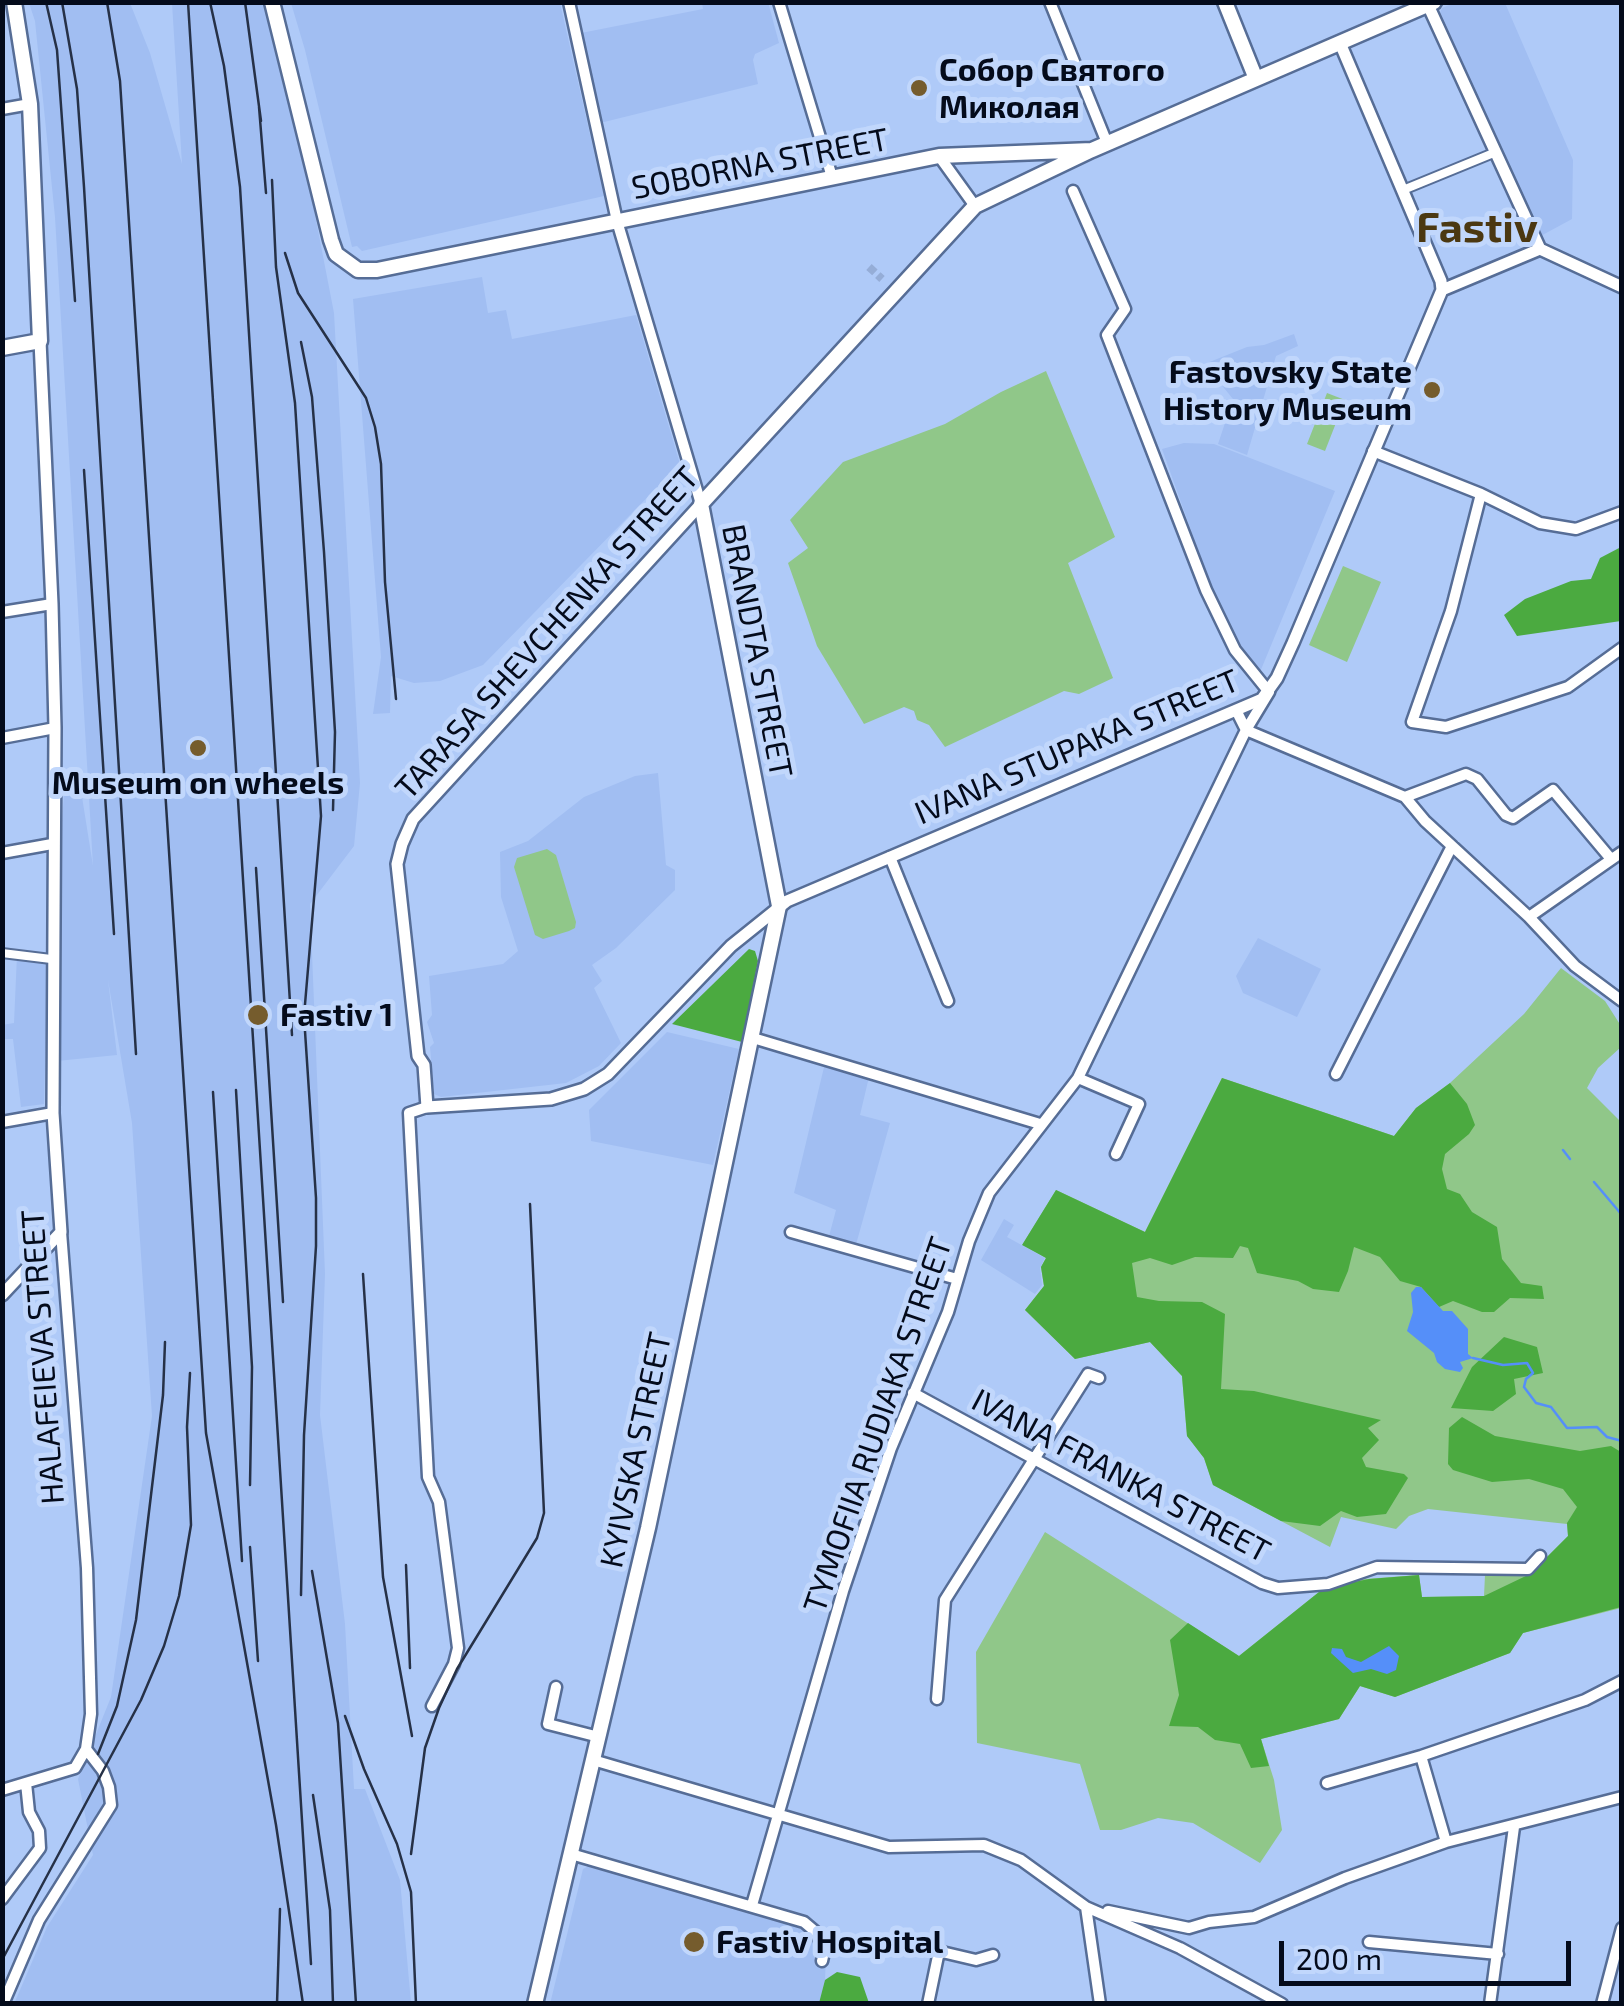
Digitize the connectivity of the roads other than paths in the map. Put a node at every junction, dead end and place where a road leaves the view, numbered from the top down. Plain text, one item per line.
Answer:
1 (14, 2) edge
2 (272, 2) edge
3 (569, 2) edge
4 (778, 2) edge
5 (1050, 2) edge
6 (1226, 2) edge
7 (1431, 4) edge
8 (1405, 8) edge
9 (1340, 43) junction
10 (1256, 79) junction
11 (30, 104) junction
12 (2, 109) edge
13 (1106, 144) junction
14 (1092, 150) junction
15 (1496, 152) junction
16 (939, 156) junction
17 (832, 177) junction
18 (1073, 190) dead end
19 (1403, 190) junction
20 (975, 206) junction
21 (617, 221) junction
22 (1540, 249) junction
23 (1622, 287) edge
24 (1442, 290) junction
25 (40, 341) junction
26 (2, 348) edge
27 (1373, 451) junction
28 (1481, 494) junction
29 (701, 504) junction
30 (1622, 512) edge
31 (52, 604) junction
32 (2, 612) edge
33 (1622, 648) edge
34 (1270, 692) junction
35 (1237, 712) junction
36 (55, 728) junction
37 (1246, 730) junction
38 (2, 738) edge
39 (1406, 797) junction
40 (52, 844) junction
41 (1452, 846) junction
42 (2, 853) edge
43 (1616, 855) edge
44 (890, 857) junction
45 (780, 906) junction
46 (1529, 916) junction
47 (2, 953) edge
48 (52, 959) junction
49 (948, 1001) dead end
50 (1622, 1001) edge
51 (754, 1038) junction
52 (1336, 1074) dead end
53 (1078, 1078) junction
54 (427, 1107) junction
55 (52, 1113) junction
56 (2, 1122) edge
57 (1040, 1124) junction
58 (1116, 1154) dead end
59 (61, 1232) junction
60 (791, 1232) dead end
61 (957, 1279) junction
62 (2, 1295) edge
63 (1099, 1378) dead end
64 (913, 1393) junction
65 (1035, 1457) junction
66 (1540, 1556) dead end
67 (1622, 1680) edge
68 (556, 1687) dead end
69 (937, 1699) dead end
70 (432, 1706) dead end
71 (599, 1738) junction
72 (86, 1749) junction
73 (1421, 1756) junction
74 (593, 1760) junction
75 (26, 1783) junction
76 (1327, 1783) dead end
77 (2, 1790) edge
78 (1622, 1797) edge
79 (780, 1814) junction
80 (1514, 1826) junction
81 (1446, 1842) junction
82 (570, 1854) junction
83 (2, 1899) edge
84 (752, 1905) junction
85 (1086, 1907) junction
86 (1190, 1928) junction
87 (1622, 1928) edge
88 (1369, 1942) dead end
89 (1180, 1948) junction
90 (1498, 1954) junction
91 (993, 1955) dead end
92 (822, 1961) dead end
93 (3, 2004) edge
94 (535, 2004) edge
95 (928, 2004) edge
96 (1100, 2004) edge
97 (1282, 2004) edge
98 (1490, 2004) edge
99 (1602, 2004) edge

1 - 11 main road, HALAFEIEVA STREET
2 - 21 main road, SOBORNA STREET
3 - 21 street, BRANDTA STREET
4 - 17 street
5 - 13 street
6 - 10 main road
7 - 8 main road, SOBORNA STREET
7 - 15 street
8 - 9 main road, SOBORNA STREET
9 - 10 main road, SOBORNA STREET
9 - 19 street
10 - 13 main road, SOBORNA STREET
11 - 12 street
11 - 25 main road, HALAFEIEVA STREET
13 - 14 main road, SOBORNA STREET
14 - 16 main road, SOBORNA STREET
14 - 20 main road
15 - 19 street
15 - 22 street
16 - 17 main road, SOBORNA STREET
16 - 20 street
17 - 21 main road, SOBORNA STREET
18 - 34 street
19 - 24 street
20 - 29 main road, TARASA SHEVCHENKA STREET
21 - 29 street, BRANDTA STREET
22 - 23 street
22 - 24 street
24 - 27 street, IVANA STUPAKA STREET
25 - 26 main road
25 - 31 street, HALAFEIEVA STREET
27 - 28 street
27 - 34 street, IVANA STUPAKA STREET
28 - 30 street
28 - 33 street
29 - 45 main road, BRANDTA STREET
29 - 54 street, TARASA SHEVCHENKA STREET
31 - 32 street
31 - 36 street, HALAFEIEVA STREET
34 - 35 street, IVANA STUPAKA STREET
34 - 37 street, TYMOFIIA RUDIAKA STREET
35 - 37 street
35 - 44 street, IVANA STUPAKA STREET
36 - 38 street
36 - 40 street, HALAFEIEVA STREET
37 - 39 street
37 - 53 street, TYMOFIIA RUDIAKA STREET
39 - 41 street
39 - 43 street
40 - 42 street
40 - 48 street, HALAFEIEVA STREET
41 - 46 street
41 - 52 street
43 - 46 street
44 - 45 street, IVANA STUPAKA STREET
44 - 49 street
45 - 51 main road, KYIVSKA STREET
45 - 54 street, IVANA STUPAKA STREET
46 - 50 street
47 - 48 street
48 - 55 street, HALAFEIEVA STREET
51 - 57 street
51 - 71 main road, KYIVSKA STREET
53 - 57 street, TYMOFIIA RUDIAKA STREET
53 - 58 street
54 - 70 street
55 - 56 street
55 - 59 street, HALAFEIEVA STREET
57 - 61 street, TYMOFIIA RUDIAKA STREET
59 - 62 street
59 - 72 street, HALAFEIEVA STREET
60 - 61 street
61 - 64 street, TYMOFIIA RUDIAKA STREET
63 - 65 street
64 - 65 street, IVANA FRANKA STREET
64 - 79 street, TYMOFIIA RUDIAKA STREET
65 - 66 street, IVANA FRANKA STREET
65 - 69 street
67 - 73 street
68 - 71 street
71 - 74 main road, KYIVSKA STREET
72 - 75 street
72 - 93 street
73 - 76 street
73 - 81 street
74 - 79 street
74 - 82 main road, KYIVSKA STREET
75 - 77 street
75 - 83 street
78 - 80 street
79 - 84 street, TYMOFIIA RUDIAKA STREET
79 - 85 street
80 - 81 street
80 - 90 street
81 - 86 street
82 - 84 street
82 - 94 main road, KYIVSKA STREET
84 - 92 street
85 - 86 street
85 - 89 street
85 - 96 street
86 - 89 street
87 - 99 street
88 - 90 street
89 - 97 street
90 - 98 street
91 - 95 street

